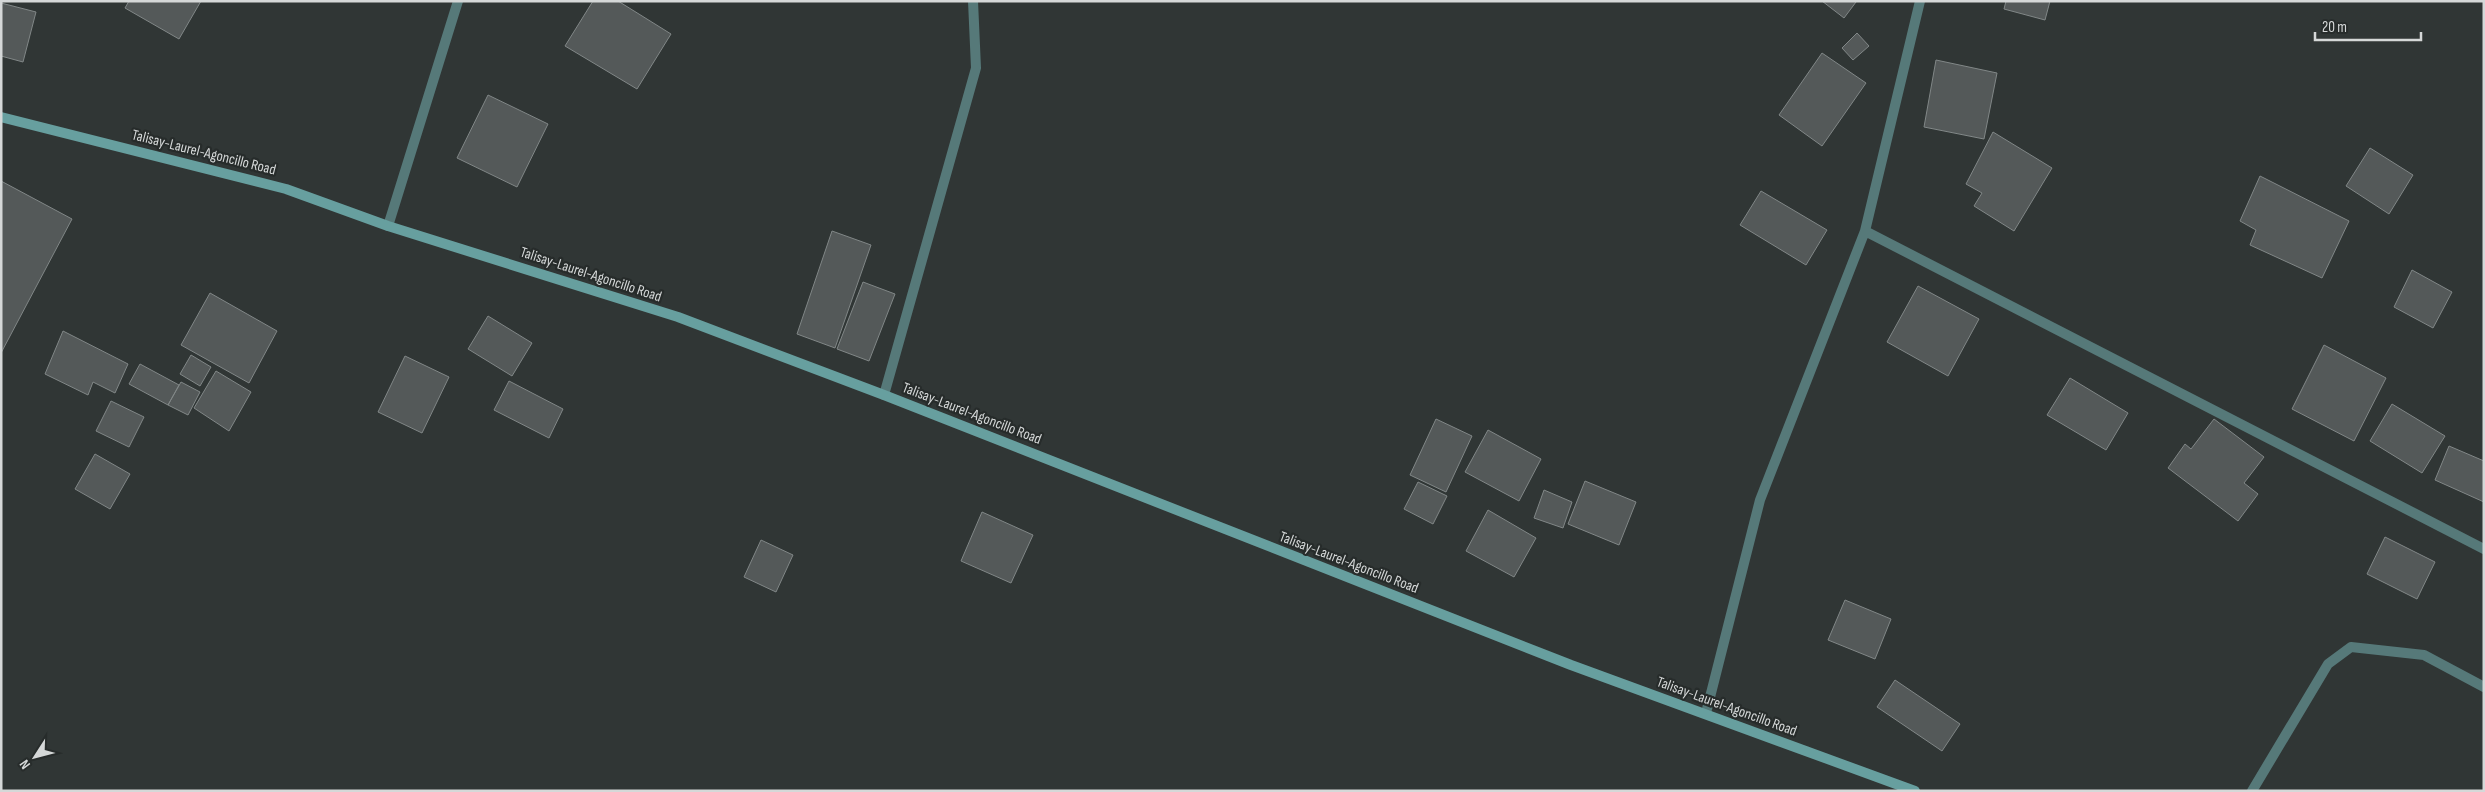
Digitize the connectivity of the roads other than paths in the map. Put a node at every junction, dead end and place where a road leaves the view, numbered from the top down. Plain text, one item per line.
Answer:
1 (458, 1) edge
2 (973, 1) edge
3 (1920, 1) edge
4 (1, 116) edge
5 (388, 226) junction
6 (1865, 231) junction
7 (884, 395) junction
8 (2484, 549) edge
9 (2484, 688) edge
10 (1706, 713) junction
11 (1915, 791) edge
12 (2252, 791) edge

1 - 5 street
2 - 7 street
3 - 6 street
4 - 5 main road, Talisay-Laurel-Agoncillo Road
5 - 7 main road, Talisay-Laurel-Agoncillo Road
6 - 8 street
6 - 10 street
7 - 10 main road, Talisay-Laurel-Agoncillo Road
9 - 12 street
10 - 11 main road, Talisay-Laurel-Agoncillo Road

